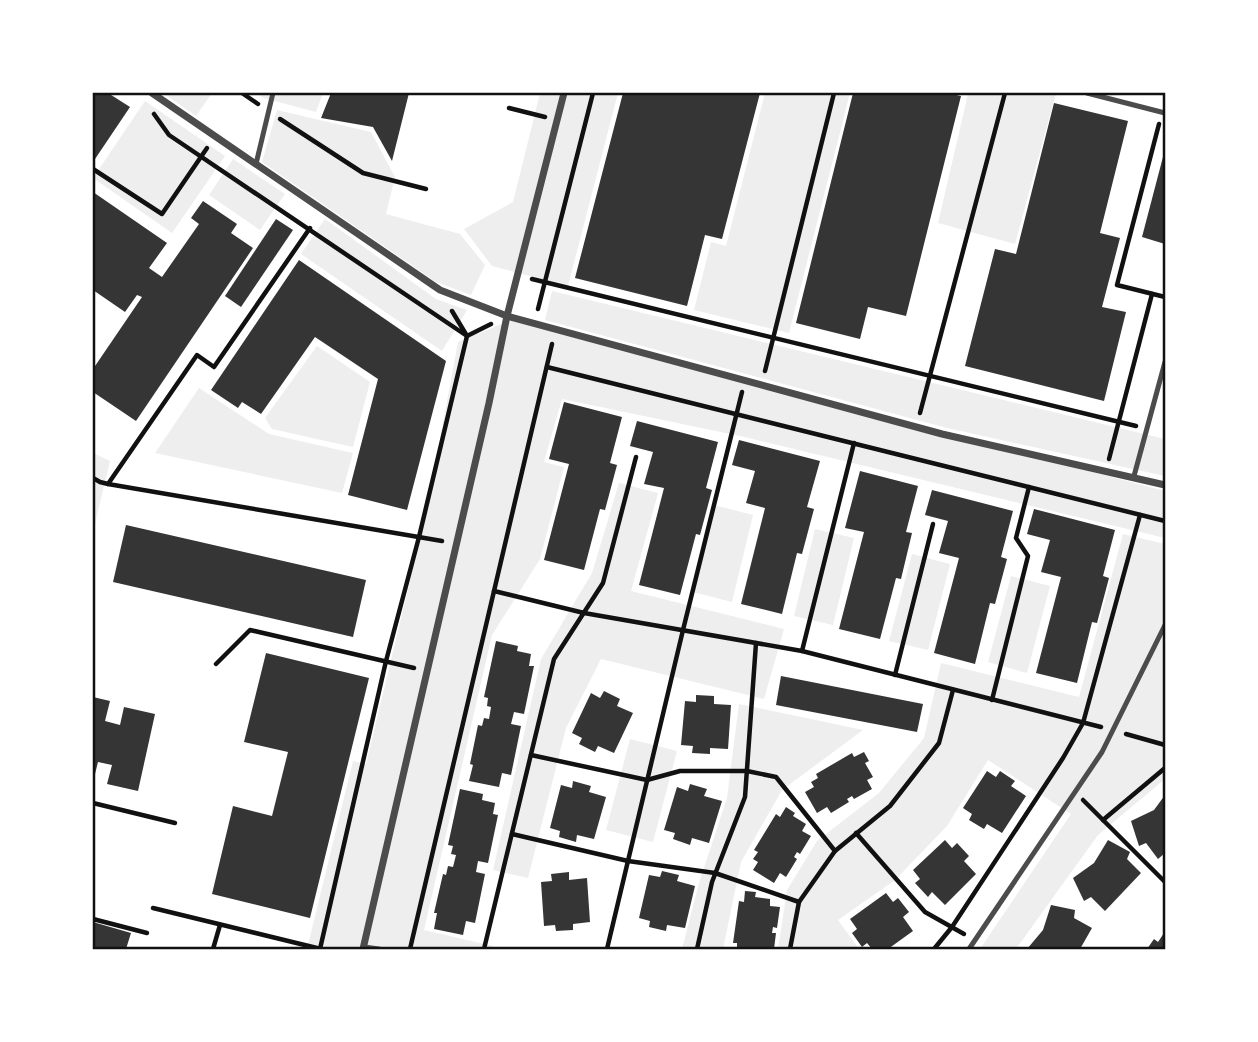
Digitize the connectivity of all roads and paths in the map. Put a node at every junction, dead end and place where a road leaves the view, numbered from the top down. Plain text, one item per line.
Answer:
1 (152, 93) edge
2 (242, 93) edge
3 (273, 93) edge
4 (564, 93) edge
5 (593, 93) edge
6 (835, 93) edge
7 (1005, 93) edge
8 (1087, 93) edge
9 (149, 107) dead end
10 (509, 108) dead end
11 (268, 111) junction
12 (1164, 113) edge
13 (557, 119) junction
14 (215, 136) junction
15 (202, 157) junction
16 (256, 164) junction
17 (93, 169) edge
18 (426, 189) dead end
19 (322, 210) junction
20 (309, 229) junction
21 (518, 275) junction
22 (545, 282) junction
23 (440, 290) junction
24 (1152, 294) junction
25 (1165, 297) edge
26 (507, 316) junction
27 (534, 323) junction
28 (556, 329) junction
29 (467, 336) junction
30 (772, 339) junction
31 (1165, 362) edge
32 (547, 367) junction
33 (930, 377) junction
34 (745, 381) junction
35 (761, 385) junction
36 (736, 414) junction
37 (1119, 422) junction
38 (917, 427) junction
39 (1147, 429) junction
40 (854, 443) junction
41 (636, 457) dead end
42 (1106, 470) junction
43 (1134, 477) junction
44 (93, 478) edge
45 (108, 484) junction
46 (1165, 485) edge
47 (1029, 488) junction
48 (1140, 515) junction
49 (1165, 522) edge
50 (933, 524) dead end
51 (419, 537) junction
52 (457, 544) junction
53 (494, 591) junction
54 (584, 613) junction
55 (1165, 625) edge
56 (682, 630) junction
57 (756, 643) junction
58 (802, 651) junction
59 (386, 662) junction
60 (216, 664) dead end
61 (427, 671) junction
62 (895, 675) junction
63 (954, 690) junction
64 (992, 700) junction
65 (1083, 723) junction
66 (1113, 731) junction
67 (1165, 745) edge
68 (531, 755) junction
69 (1165, 768) edge
70 (747, 771) junction
71 (647, 780) junction
72 (1075, 792) junction
73 (93, 803) edge
74 (1103, 820) junction
75 (175, 823) dead end
76 (856, 833) junction
77 (512, 834) junction
78 (835, 851) junction
79 (628, 861) junction
80 (715, 873) junction
81 (1165, 882) edge
82 (799, 902) junction
83 (153, 908) dead end
84 (93, 919) edge
85 (220, 925) junction
86 (952, 927) junction
87 (147, 933) dead end
88 (975, 940) junction
89 (363, 948) edge
90 (213, 949) edge
91 (320, 949) edge
92 (379, 949) edge
93 (410, 949) edge
94 (484, 949) edge
95 (607, 949) edge
96 (697, 949) edge
97 (790, 949) edge
98 (934, 949) edge
99 (969, 949) edge

1 - 14 street
2 - 11 path
3 - 11 lane
4 - 13 street
5 - 22 path
6 - 30 path
7 - 33 path
8 - 12 lane
9 - 15 path
10 - 13 path
11 - 16 lane
11 - 18 path
12 - 24 path
13 - 21 street
14 - 15 path
14 - 16 street
15 - 17 path
15 - 20 path
16 - 19 street
19 - 20 path
19 - 23 street
20 - 29 path
20 - 45 path
21 - 22 path
21 - 26 street
22 - 27 path
22 - 30 path
23 - 26 street
23 - 29 path
24 - 25 path
24 - 37 path
26 - 27 street
26 - 29 path
26 - 52 street
27 - 28 street
28 - 32 path
28 - 34 street
29 - 51 path
30 - 33 path
30 - 35 path
31 - 39 lane
32 - 36 path
32 - 53 path
33 - 37 path
33 - 38 path
34 - 35 street
34 - 36 path
35 - 38 street
36 - 40 path
36 - 56 path
37 - 39 path
37 - 42 path
38 - 42 street
39 - 43 lane
40 - 47 path
40 - 58 path
41 - 54 path
42 - 43 street
43 - 46 street
44 - 45 path
45 - 51 path
47 - 48 path
47 - 64 path
48 - 49 path
48 - 65 path
50 - 62 path
51 - 52 path
51 - 59 path
52 - 61 street
53 - 54 path
53 - 93 path
54 - 56 path
54 - 68 path
55 - 66 lane
56 - 57 path
56 - 71 path
57 - 58 path
57 - 70 path
58 - 62 path
59 - 60 path
59 - 61 path
59 - 91 path
61 - 89 street
62 - 63 path
63 - 64 path
63 - 76 path
64 - 65 path
65 - 66 path
65 - 86 path
66 - 67 path
66 - 72 lane
68 - 71 path
68 - 77 path
69 - 74 path
70 - 71 path
70 - 78 path
70 - 80 path
71 - 79 path
72 - 74 path
72 - 88 lane
73 - 75 path
74 - 81 path
76 - 78 path
76 - 86 path
77 - 79 path
77 - 94 path
78 - 82 path
79 - 80 path
79 - 95 path
80 - 82 path
80 - 96 path
82 - 97 path
83 - 85 path
84 - 87 path
85 - 90 path
85 - 91 path
86 - 88 path
86 - 98 path
88 - 99 lane
89 - 92 lane

